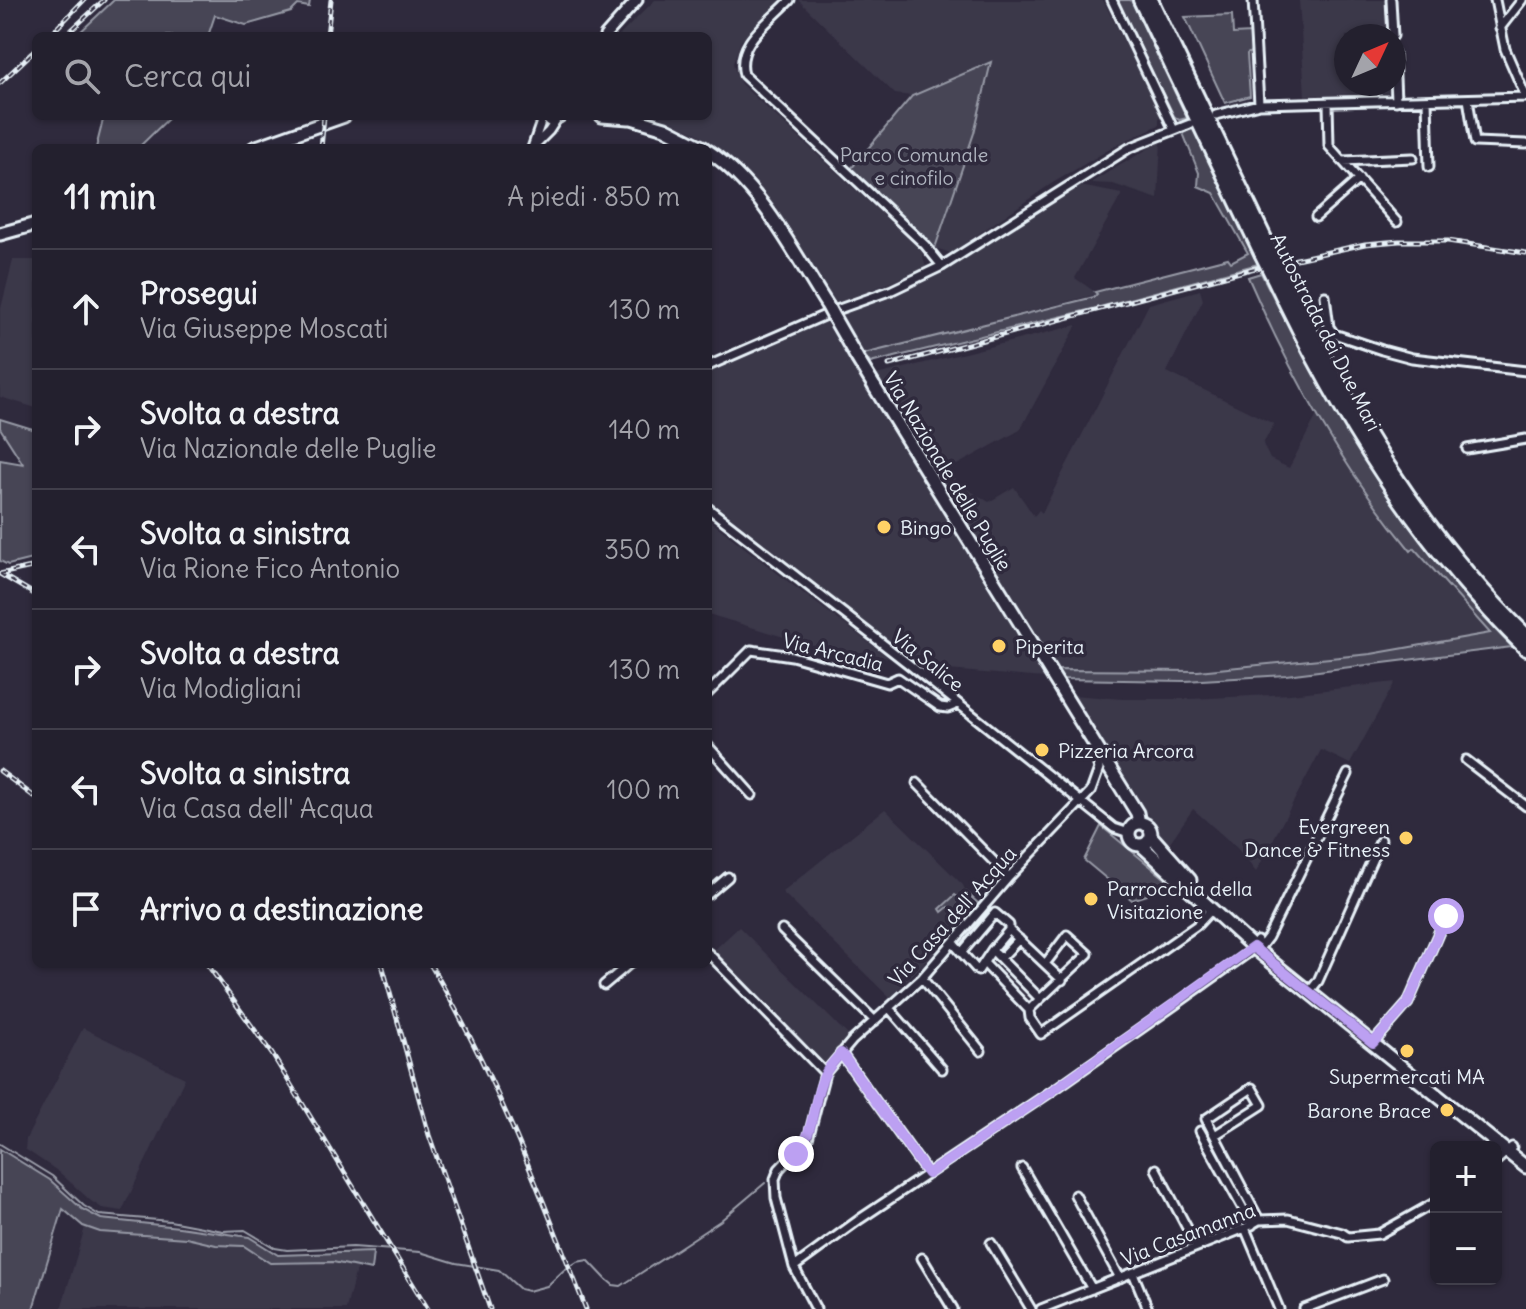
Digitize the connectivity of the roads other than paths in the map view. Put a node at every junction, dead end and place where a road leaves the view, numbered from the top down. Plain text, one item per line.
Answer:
1 (637, 0) edge
2 (790, 0) edge
3 (1112, 0) edge
4 (1140, 0) edge
5 (1151, 0) edge
6 (1253, 0) edge
7 (1391, 0) edge
8 (1495, 0) edge
9 (1522, 0) edge
10 (1392, 24) edge
11 (1500, 28) junction
12 (609, 32) edge
13 (1396, 96) edge
14 (1526, 97) edge
15 (1468, 99) junction
16 (1427, 100) junction
17 (1396, 101) junction
18 (1328, 103) junction
19 (1259, 104) junction
20 (1216, 115) dead end
21 (333, 120) edge
22 (542, 120) edge
23 (556, 120) edge
24 (637, 120) edge
25 (1190, 124) dead end
26 (1174, 130) junction
27 (265, 144) edge
28 (534, 144) edge
29 (536, 144) edge
30 (696, 144) edge
31 (1526, 144) edge
32 (712, 154) edge
33 (1413, 158) dead end
34 (1343, 161) junction
35 (1429, 167) dead end
36 (1359, 179) junction
37 (1316, 217) dead end
38 (1397, 222) dead end
39 (32, 225) edge
40 (0, 234) edge
41 (1266, 252) junction
42 (942, 266) junction
43 (1325, 296) dead end
44 (712, 364) edge
45 (1526, 371) edge
46 (1526, 439) edge
47 (1467, 449) dead end
48 (712, 511) edge
49 (1519, 633) edge
50 (1526, 649) edge
51 (712, 689) edge
52 (958, 704) junction
53 (1089, 737) junction
54 (712, 750) edge
55 (1466, 760) dead end
56 (1348, 774) dead end
57 (917, 783) dead end
58 (752, 795) dead end
59 (1081, 800) junction
60 (1526, 806) edge
61 (1139, 823) junction
62 (1129, 833) junction
63 (1151, 836) junction
64 (1381, 840) dead end
65 (1141, 845) junction
66 (728, 877) dead end
67 (1009, 877) junction
68 (712, 891) edge
69 (1212, 909) junction
70 (1446, 916) dead end
71 (782, 930) dead end
72 (1009, 930) junction
73 (1019, 939) junction
74 (953, 943) junction
75 (1258, 946) junction
76 (992, 950) junction
77 (962, 952) junction
78 (712, 957) edge
79 (1001, 958) junction
80 (985, 964) junction
81 (1045, 964) junction
82 (624, 968) edge
83 (922, 978) junction
84 (1062, 980) junction
85 (604, 985) dead end
86 (1312, 988) junction
87 (1040, 999) junction
88 (889, 1008) junction
89 (1029, 1010) junction
90 (875, 1021) junction
91 (1375, 1041) junction
92 (981, 1051) dead end
93 (841, 1053) junction
94 (942, 1069) dead end
95 (825, 1073) junction
96 (1200, 1131) dead end
97 (1215, 1135) junction
98 (1510, 1150) junction
99 (1502, 1156) edge
100 (1526, 1159) edge
101 (1526, 1167) edge
102 (1022, 1168) dead end
103 (1156, 1169) dead end
104 (928, 1174) junction
105 (1075, 1195) dead end
106 (1430, 1205) edge
107 (1252, 1224) junction
108 (991, 1243) dead end
109 (1197, 1247) junction
110 (922, 1258) dead end
111 (794, 1267) junction
112 (1133, 1273) junction
113 (1120, 1278) junction
114 (1383, 1279) dead end
115 (1092, 1289) junction
116 (1063, 1305) edge
117 (816, 1309) edge
118 (953, 1309) edge
119 (1031, 1309) edge
120 (1041, 1309) edge
121 (1148, 1309) edge
122 (1279, 1309) edge
123 (1304, 1309) edge

1 - 12 main road
2 - 42 street
3 - 26 street
4 - 41 highway, Autostrada dei Due Mari
5 - 41 highway, Autostrada dei Due Mari
6 - 19 street
7 - 10 street
8 - 11 street
9 - 11 street
11 - 14 street
13 - 17 street
14 - 15 street
15 - 16 street
15 - 31 street
16 - 17 street
16 - 35 street
17 - 18 street
18 - 19 street
18 - 34 street
19 - 20 street
21 - 27 main road
22 - 28 street
23 - 29 street
24 - 30 main road, Via Nazionale delle Puglie
25 - 26 street
26 - 42 street
32 - 53 main road, Via Nazionale delle Puglie, bridge
33 - 34 street
34 - 36 street
36 - 37 street
36 - 38 street
39 - 40 main road
41 - 49 highway, Autostrada dei Due Mari, bridge
42 - 44 street
43 - 45 street
46 - 47 street
48 - 52 street, Via Salice
49 - 50 highway, Autostrada dei Due Mari
51 - 52 street, Via Arcadia
52 - 59 street, Via Salice
53 - 59 street, Via Casa dell' Acqua
53 - 61 main road, Via Nazionale delle Puglie
54 - 58 street
55 - 60 street
56 - 75 street
57 - 67 street
59 - 62 street, Via Salice
59 - 67 street, Via Casa dell' Acqua
61 - 62 main road
61 - 63 main road
62 - 65 main road
63 - 65 main road
63 - 75 main road
64 - 86 street
65 - 69 main road
66 - 68 street
67 - 74 street, Via Casa dell' Acqua
69 - 75 main road
69 - 89 street
70 - 91 street
71 - 90 street
72 - 73 street
72 - 76 street
72 - 77 street
73 - 79 street
73 - 81 street
74 - 77 street
74 - 83 street, Via Casa dell' Acqua
75 - 86 main road
75 - 104 street
76 - 79 street
76 - 80 street
77 - 80 street
78 - 95 street
79 - 87 street
80 - 89 street
81 - 84 street
81 - 84 street
82 - 85 street
83 - 88 street, Via Casa dell' Acqua
83 - 92 street
84 - 87 street
86 - 91 main road
87 - 89 street
88 - 90 street, Via Casa dell' Acqua
88 - 94 street
90 - 93 street, Via Casa dell' Acqua
91 - 98 main road
93 - 95 street, Via Casa dell' Acqua
93 - 104 street
95 - 111 street, Via Casa dell' Acqua
96 - 107 street
97 - 97 street
97 - 107 street
98 - 99 street
98 - 100 main road
98 - 101 main road
102 - 115 street
103 - 109 street
104 - 111 street
105 - 113 street
106 - 107 street, Via Casamanna
107 - 109 street, Via Casamanna
107 - 122 street
108 - 119 street
109 - 112 street, Via Casamanna
110 - 118 street
111 - 117 street
112 - 113 street, Via Casamanna
112 - 121 street
113 - 115 street, Via Casamanna
114 - 123 street
115 - 116 street, Via Casamanna
116 - 120 street, Via Casamanna

